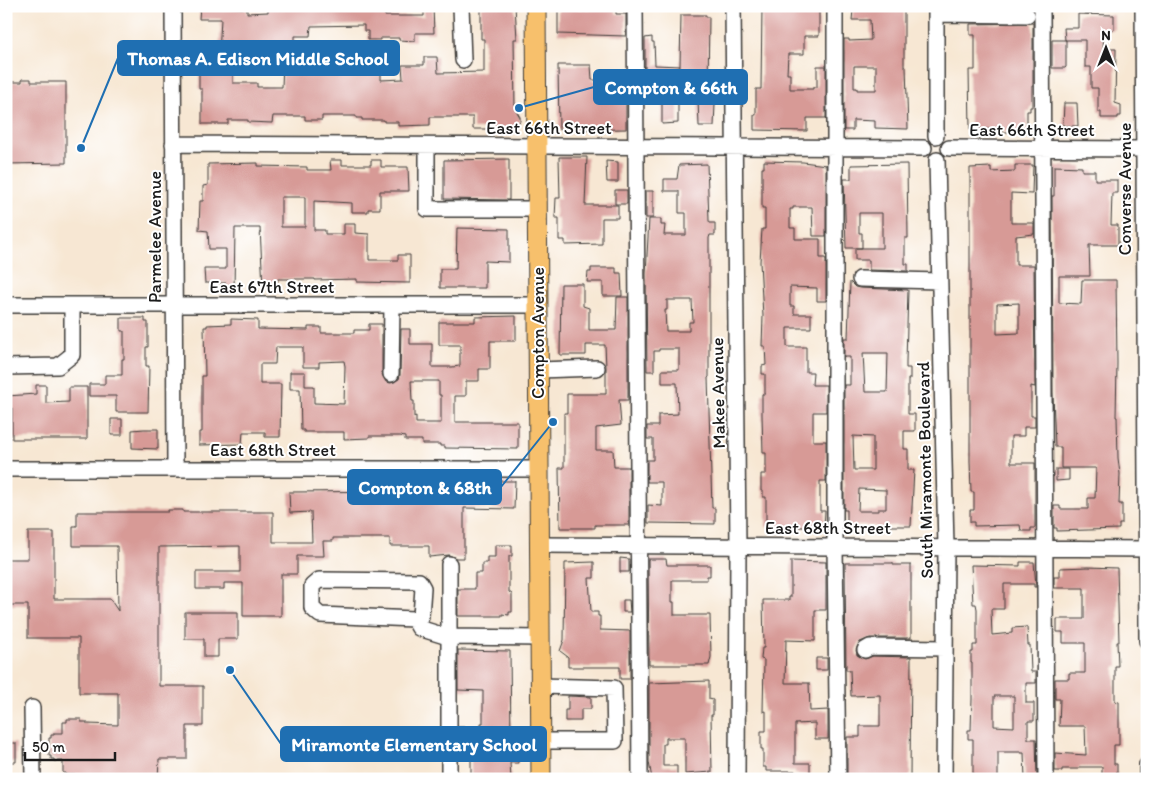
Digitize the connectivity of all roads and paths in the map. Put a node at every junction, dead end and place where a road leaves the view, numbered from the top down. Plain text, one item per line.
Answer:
1 (173, 6) edge
2 (461, 6) edge
3 (536, 6) edge
4 (635, 6) edge
5 (733, 6) edge
6 (835, 6) edge
7 (1042, 6) edge
8 (1143, 6) edge
9 (936, 10) edge
10 (1027, 15) dead end
11 (462, 60) dead end
12 (1145, 65) edge
13 (936, 136) junction
14 (173, 144) junction
15 (426, 146) junction
16 (537, 146) junction
17 (637, 147) junction
18 (733, 148) junction
19 (836, 148) junction
20 (924, 148) junction
21 (948, 148) junction
22 (1044, 149) junction
23 (1145, 150) junction
24 (936, 160) junction
25 (538, 209) junction
26 (1145, 236) edge
27 (860, 279) dead end
28 (939, 281) junction
29 (6, 305) edge
30 (72, 305) junction
31 (392, 305) junction
32 (538, 305) junction
33 (174, 306) junction
34 (6, 367) edge
35 (598, 368) dead end
36 (539, 370) junction
37 (392, 374) dead end
38 (1146, 416) edge
39 (175, 468) junction
40 (6, 469) edge
41 (539, 469) junction
42 (539, 545) junction
43 (638, 546) junction
44 (738, 547) junction
45 (835, 547) junction
46 (946, 547) junction
47 (1045, 548) junction
48 (1146, 549) edge
49 (448, 564) dead end
50 (414, 619) junction
51 (448, 637) junction
52 (540, 638) junction
53 (1147, 641) edge
54 (945, 648) junction
55 (866, 650) dead end
56 (541, 686) junction
57 (32, 708) dead end
58 (541, 741) junction
59 (1147, 765) edge
60 (33, 779) edge
61 (449, 779) edge
62 (541, 779) edge
63 (640, 779) edge
64 (737, 779) edge
65 (838, 779) edge
66 (944, 779) edge
67 (1046, 779) edge
68 (1147, 779) edge

1 - 14 street, Parmelee Avenue
2 - 11 street
3 - 16 main road, Compton Avenue
4 - 17 street
5 - 18 street, Makee Avenue
6 - 19 street
7 - 22 street
8 - 12 street, Converse Avenue
9 - 10 street
9 - 13 street
12 - 23 street, Converse Avenue
13 - 20 street
13 - 21 street
14 - 15 street, East 66th Street
14 - 33 street, Parmelee Avenue
15 - 16 street, East 66th Street
15 - 25 street
16 - 17 street, East 66th Street
16 - 25 main road, Compton Avenue
17 - 18 street, East 66th Street
17 - 43 street
18 - 19 street, East 66th Street
18 - 44 street, Makee Avenue
19 - 20 street, East 66th Street
19 - 45 street
20 - 24 street
21 - 22 street, East 66th Street
21 - 24 street
22 - 23 street, East 66th Street
22 - 47 street
23 - 26 street, Converse Avenue
24 - 28 street, South Miramonte Boulevard
25 - 32 main road, Compton Avenue
26 - 38 street, Converse Avenue
27 - 28 street
28 - 46 street, South Miramonte Boulevard
29 - 30 street, East 67th Street
30 - 33 street, East 67th Street
30 - 34 street
31 - 32 street, East 67th Street
31 - 33 street, East 67th Street
31 - 37 street
32 - 36 main road, Compton Avenue
33 - 39 street, Parmelee Avenue
35 - 36 street
36 - 41 main road, Compton Avenue
38 - 48 street, Converse Avenue
39 - 40 street, East 68th Street
39 - 41 street, East 68th Street
41 - 42 main road, Compton Avenue
42 - 43 street, East 68th Street
42 - 52 main road, Compton Avenue
43 - 44 street, East 68th Street
43 - 63 street
44 - 45 street, East 68th Street
44 - 64 street, Makee Avenue
45 - 46 street, East 68th Street
45 - 65 street
46 - 47 street, East 68th Street
46 - 54 street, South Miramonte Boulevard
47 - 48 street, East 68th Street
47 - 67 street
48 - 53 street, Converse Avenue
49 - 51 street
50 - 50 street
50 - 51 street
51 - 52 street
51 - 61 street
52 - 56 main road, Compton Avenue
54 - 55 street
54 - 66 street, South Miramonte Boulevard
56 - 58 main road, Compton Avenue
56 - 58 street
57 - 60 street
58 - 62 main road, Compton Avenue
59 - 68 street

